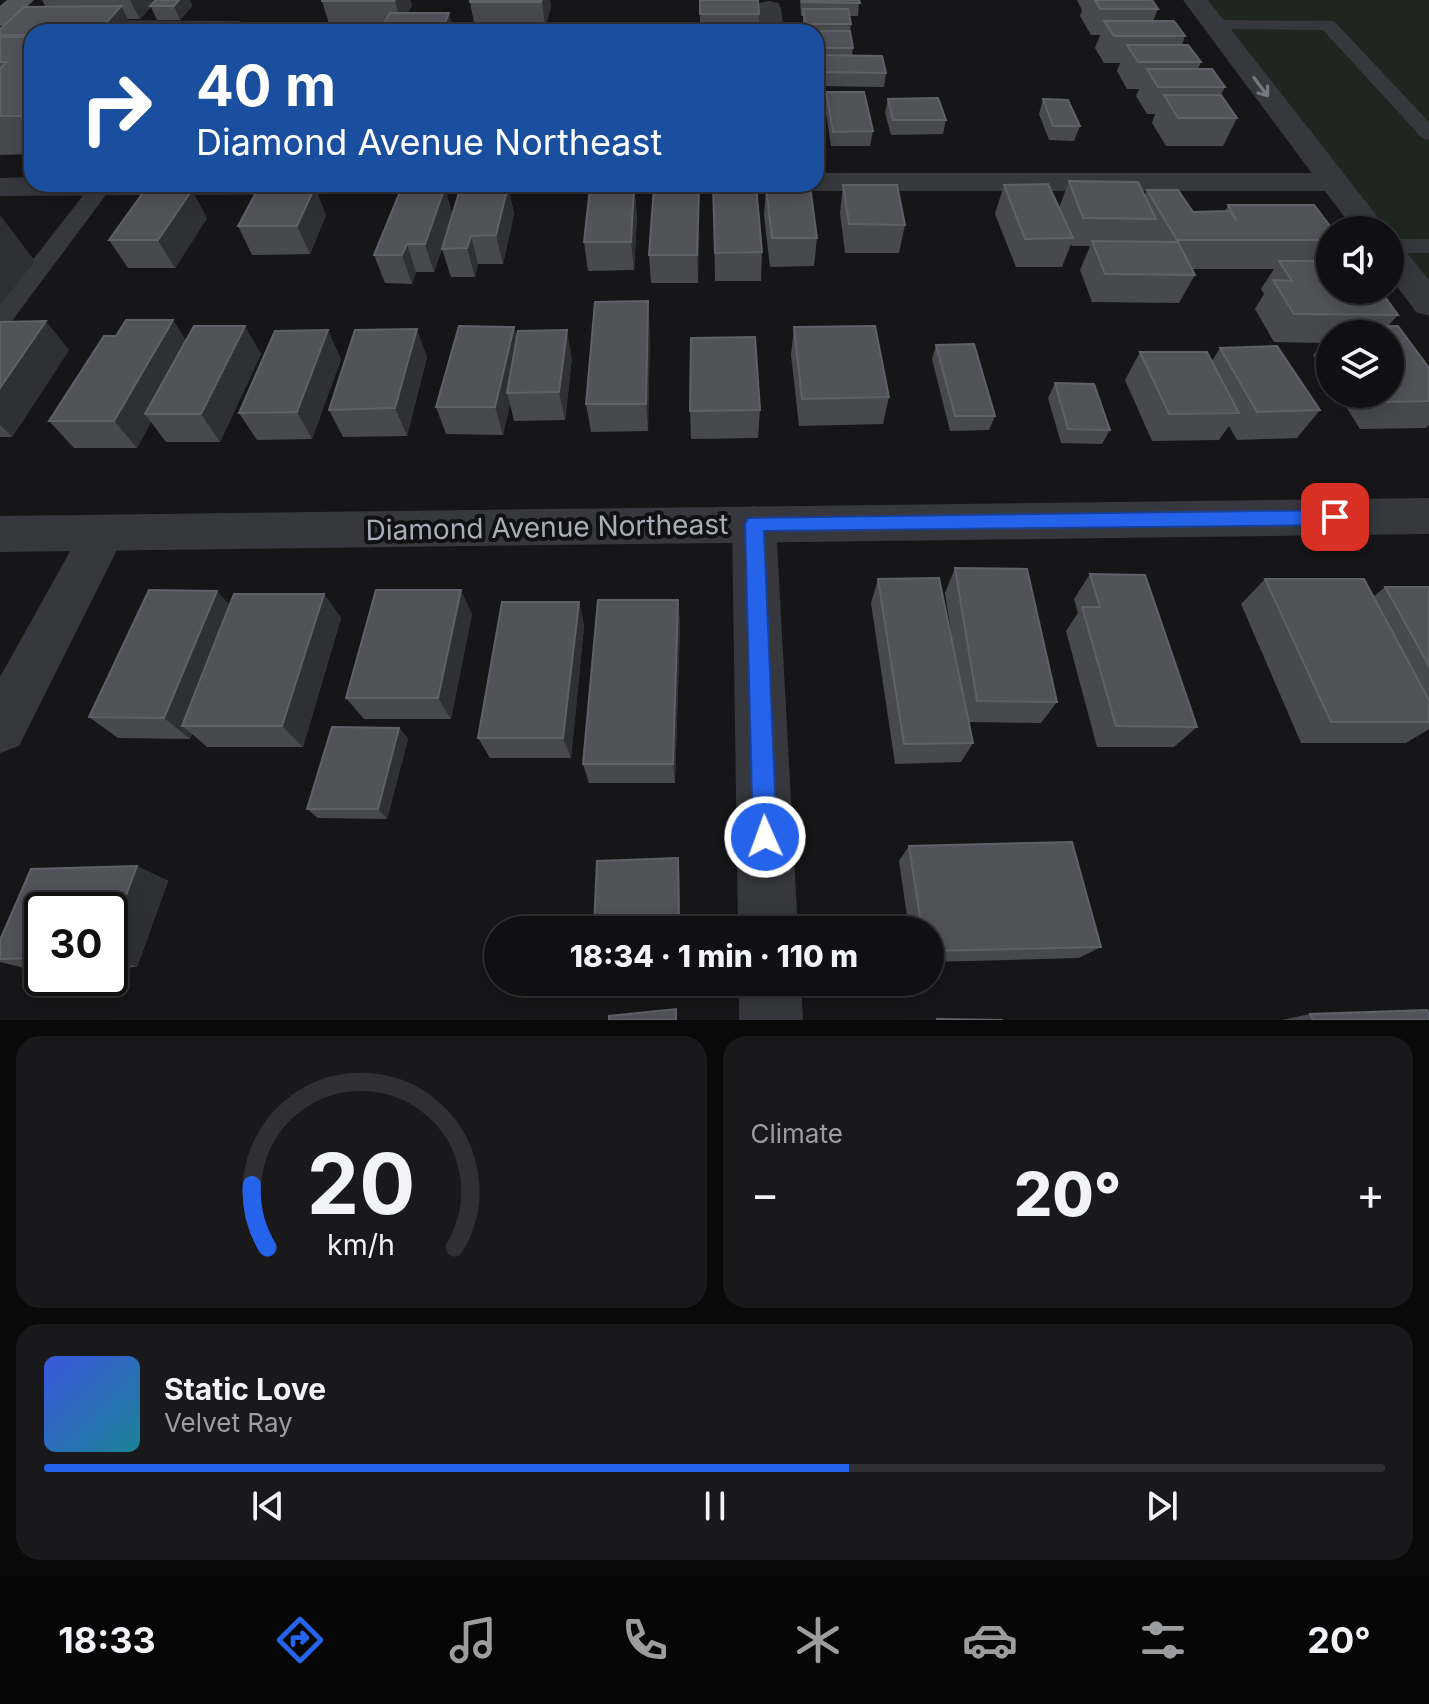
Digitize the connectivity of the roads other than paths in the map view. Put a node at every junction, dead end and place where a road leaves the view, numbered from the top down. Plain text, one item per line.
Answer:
1 (1195, 0) edge
2 (1213, 25) junction
3 (1429, 134) edge
4 (824, 182) edge
5 (1333, 182) junction
6 (0, 187) edge
7 (24, 187) edge
8 (97, 192) edge
9 (1360, 216) edge
10 (1404, 246) edge
11 (1429, 246) edge
12 (1404, 272) edge
13 (1429, 304) edge
14 (0, 319) edge
15 (1429, 516) edge
16 (754, 524) junction
17 (0, 534) edge
18 (103, 534) junction
19 (0, 728) edge
20 (768, 916) edge
21 (770, 996) edge
22 (771, 1020) edge

1 - 2 street
2 - 3 lane
2 -> 5 street
4 - 5 street
5 - 9 street
6 - 7 street
8 - 14 lane
10 - 11 lane
12 - 13 street
15 - 16 street, Diamond Avenue Northeast
16 - 18 street, Diamond Avenue Northeast
16 - 20 street
17 - 18 street, Diamond Avenue Northeast
18 - 19 street
21 - 22 street

